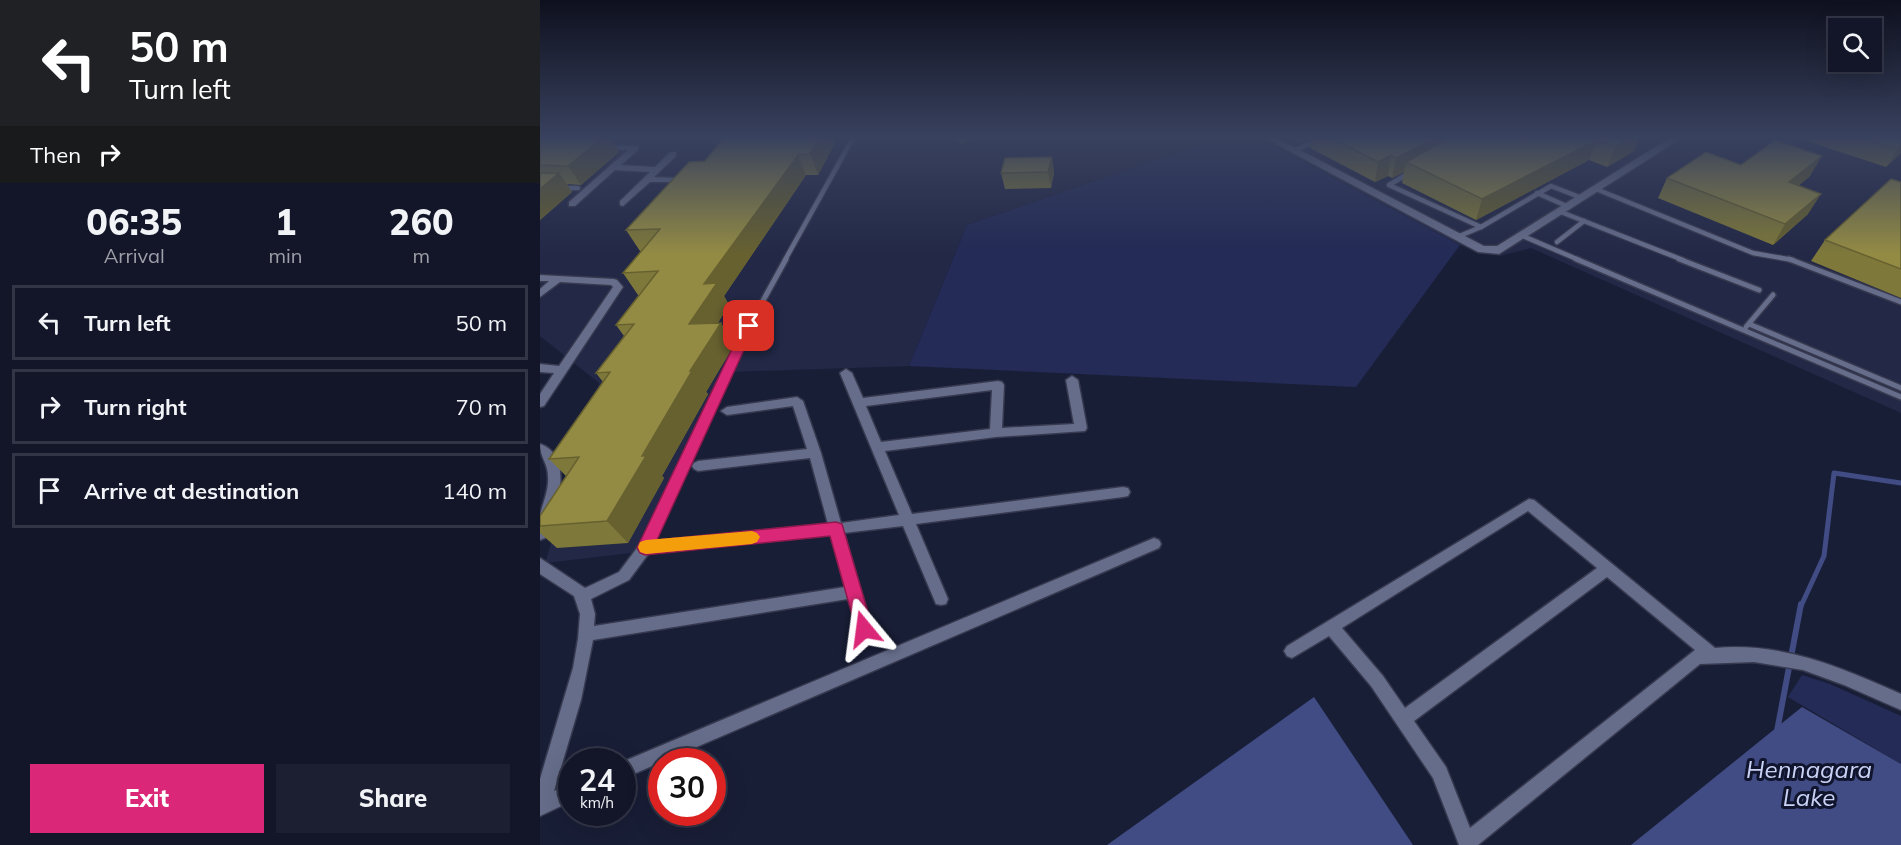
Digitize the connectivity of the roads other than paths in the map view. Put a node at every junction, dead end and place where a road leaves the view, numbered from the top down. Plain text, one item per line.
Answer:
1 (604, 175) edge
2 (651, 175) edge
3 (832, 175) edge
4 (1342, 175) edge
5 (1405, 175) edge
6 (1618, 175) edge
7 (647, 179) junction
8 (678, 180) edge
9 (559, 188) edge
10 (578, 188) dead end
11 (1596, 189) junction
12 (1538, 193) junction
13 (1582, 198) junction
14 (623, 203) dead end
15 (572, 204) dead end
16 (1565, 209) junction
17 (1584, 221) junction
18 (1481, 227) junction
19 (1523, 236) junction
20 (1457, 237) junction
21 (1557, 242) dead end
22 (540, 278) edge
23 (558, 279) junction
24 (1759, 290) dead end
25 (540, 294) edge
26 (1773, 295) dead end
27 (1901, 302) edge
28 (1749, 324) junction
29 (1744, 330) junction
30 (1790, 341) junction
31 (1785, 348) junction
32 (540, 368) edge
33 (1854, 368) junction
34 (562, 370) junction
35 (846, 374) dead end
36 (1851, 376) junction
37 (1072, 380) dead end
38 (1901, 388) edge
39 (1901, 397) edge
40 (860, 402) junction
41 (540, 403) edge
42 (727, 411) dead end
43 (996, 433) junction
44 (878, 447) junction
45 (540, 448) edge
46 (815, 453) junction
47 (698, 466) dead end
48 (1123, 492) dead end
49 (908, 520) junction
50 (541, 528) edge
51 (836, 529) junction
52 (1154, 544) dead end
53 (645, 548) junction
54 (540, 564) edge
55 (1607, 568) junction
56 (854, 592) junction
57 (583, 596) junction
58 (941, 599) dead end
59 (1331, 627) junction
60 (864, 629) dead end
61 (588, 634) junction
62 (1292, 651) dead end
63 (1712, 655) junction
64 (1901, 702) edge
65 (1403, 719) junction
66 (636, 765) edge
67 (558, 798) edge
68 (540, 806) edge

1 - 15 street
2 - 7 street
3 - 53 lane
4 - 20 street
5 - 18 lane
6 - 11 street
7 - 8 street
7 - 14 street
9 - 10 lane
11 - 13 street
11 - 27 lane
12 - 13 lane
12 - 16 lane
12 - 18 lane
13 - 16 street
16 - 17 lane
16 - 19 street
17 - 21 lane
17 - 24 lane
18 - 20 lane
19 - 20 street
19 - 29 lane
22 - 23 street
23 - 25 street
23 - 34 street
26 - 28 lane
28 - 29 lane
28 - 30 lane
29 - 31 lane
30 - 31 lane
30 - 33 lane
31 - 36 lane
32 - 34 street
33 - 36 lane
33 - 38 lane
34 - 41 street
35 - 40 street
36 - 39 lane
37 - 43 street
40 - 43 street
40 - 44 street
42 - 46 street
43 - 44 street
44 - 49 street
45 - 50 street
46 - 47 street
46 - 51 street
48 - 49 street
49 - 51 street
49 - 58 street
51 - 53 street
51 - 56 street
52 - 66 street
53 - 57 street
54 - 57 street
55 - 59 street
55 - 63 street
55 - 65 street
56 - 60 street
56 - 61 street
57 - 61 street
59 - 62 street
59 - 65 street
61 - 68 street
63 - 64 street
63 - 65 street
67 - 68 street

